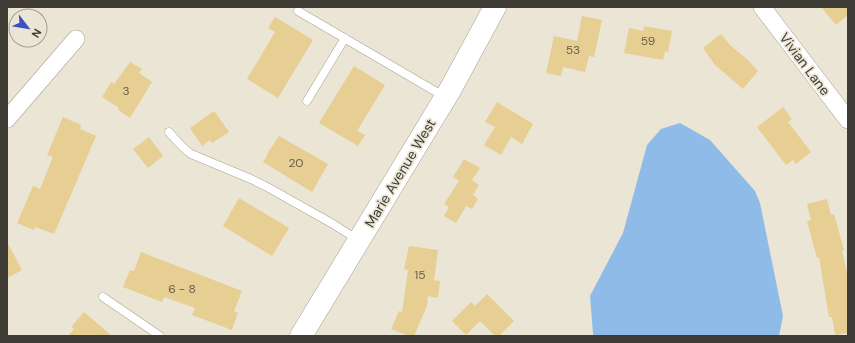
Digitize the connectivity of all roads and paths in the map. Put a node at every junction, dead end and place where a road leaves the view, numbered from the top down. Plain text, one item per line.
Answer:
1 (495, 7) edge
2 (762, 7) edge
3 (298, 11) dead end
4 (345, 38) junction
5 (76, 39) dead end
6 (446, 97) junction
7 (307, 101) dead end
8 (7, 119) edge
9 (848, 120) edge
10 (169, 132) dead end
11 (359, 241) junction
12 (103, 297) dead end
13 (160, 336) edge
14 (301, 336) edge

1 - 6 street, Marie Avenue West
2 - 9 street, Vivian Lane
3 - 4 lane
4 - 6 lane
4 - 7 lane
5 - 8 street
6 - 11 street, Marie Avenue West
10 - 11 lane
11 - 14 street, Marie Avenue West
12 - 13 lane

